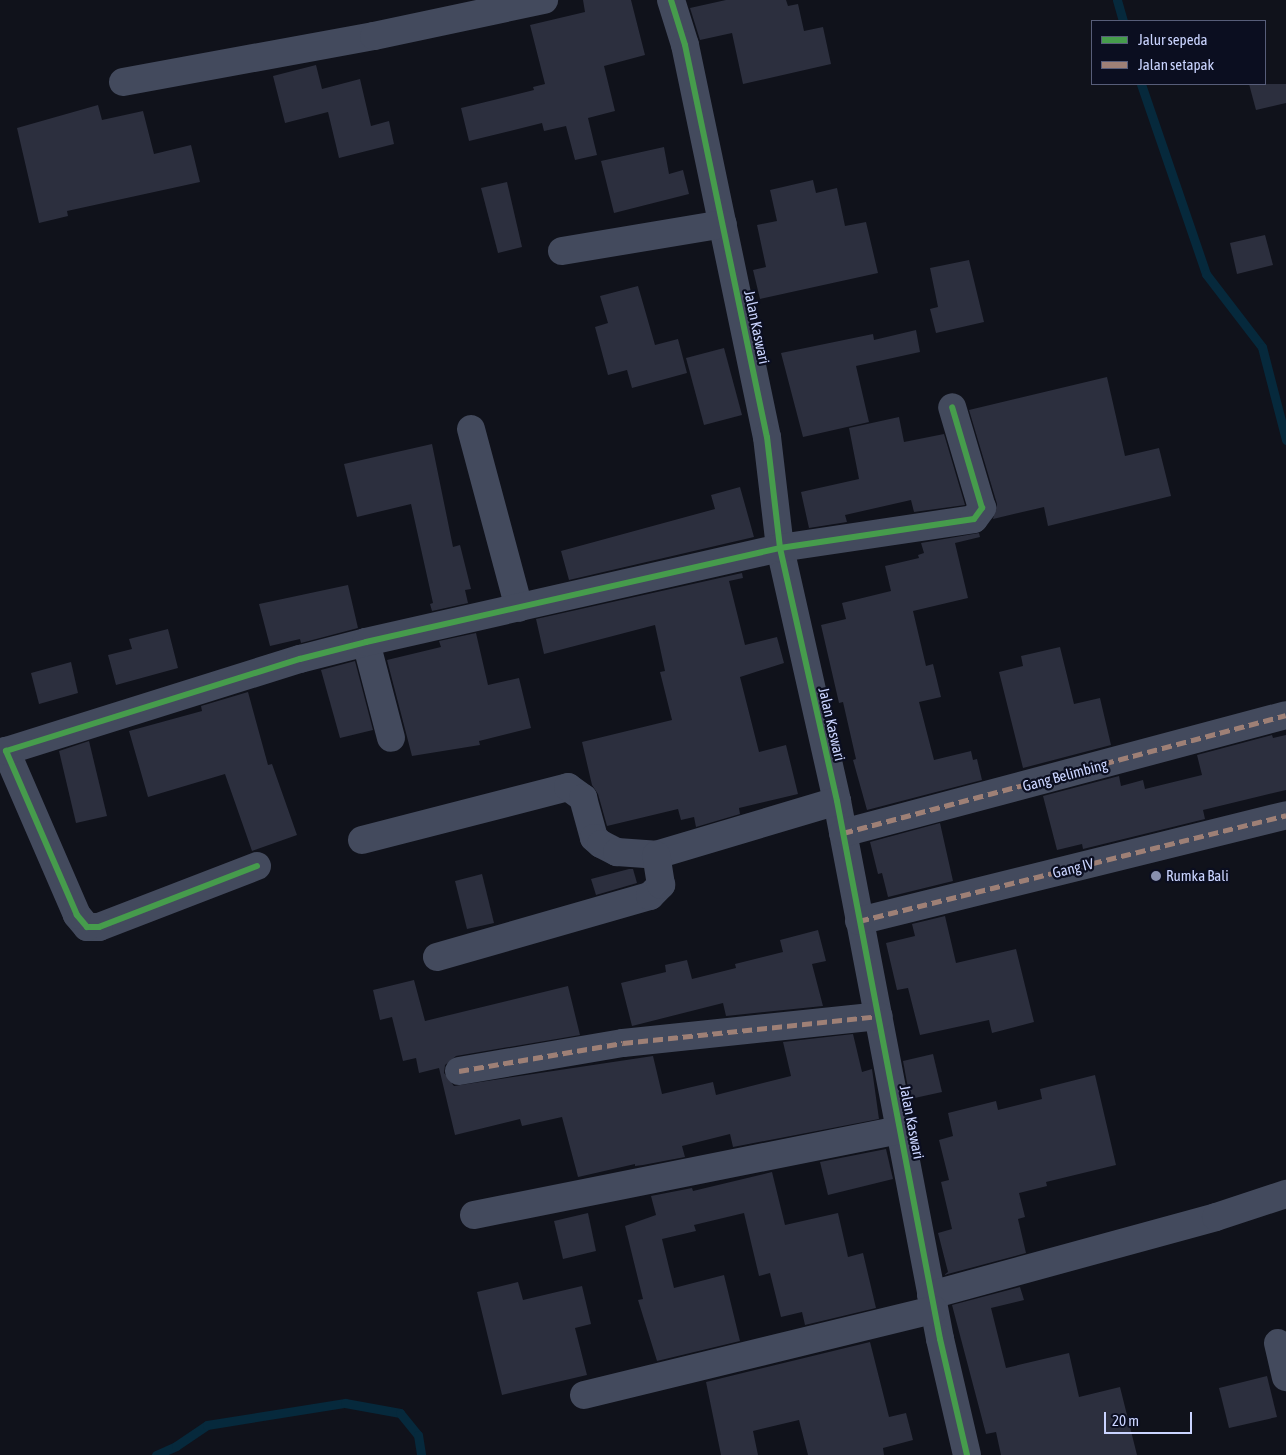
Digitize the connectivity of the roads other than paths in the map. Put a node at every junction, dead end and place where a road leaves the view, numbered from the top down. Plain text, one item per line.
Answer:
1 (544, 0) edge
2 (671, 0) edge
3 (123, 82) dead end
4 (724, 224) junction
5 (562, 251) dead end
6 (952, 408) dead end
7 (471, 430) dead end
8 (780, 548) junction
9 (519, 608) junction
10 (366, 642) junction
11 (1286, 715) edge
12 (391, 738) dead end
13 (837, 801) junction
14 (1286, 815) edge
15 (843, 833) junction
16 (362, 840) dead end
17 (656, 855) junction
18 (257, 866) dead end
19 (859, 921) junction
20 (437, 957) dead end
21 (879, 1016) junction
22 (459, 1071) dead end
23 (901, 1130) junction
24 (1286, 1194) edge
25 (474, 1216) dead end
26 (932, 1303) junction
27 (1278, 1343) dead end
28 (1286, 1377) edge
29 (584, 1395) dead end
30 (967, 1455) edge

1 - 3 street
2 - 4 street, Jalan Kaswari
4 - 5 street
4 - 8 street, Jalan Kaswari
6 - 8 street
7 - 9 street
8 - 9 street
8 - 13 street, Jalan Kaswari
9 - 10 street
10 - 12 street
10 - 18 street
11 - 15 street, Gang Belimbing
13 - 15 street, Jalan Kaswari
13 - 17 street
14 - 19 street, Gang IV
15 - 19 street, Jalan Kaswari
16 - 17 street
17 - 20 street
19 - 21 street, Jalan Kaswari
21 - 22 street
21 - 23 street, Jalan Kaswari
23 - 25 street
23 - 26 street, Jalan Kaswari
24 - 26 street
26 - 29 street
26 - 30 street, Jalan Kaswari
27 - 28 street

